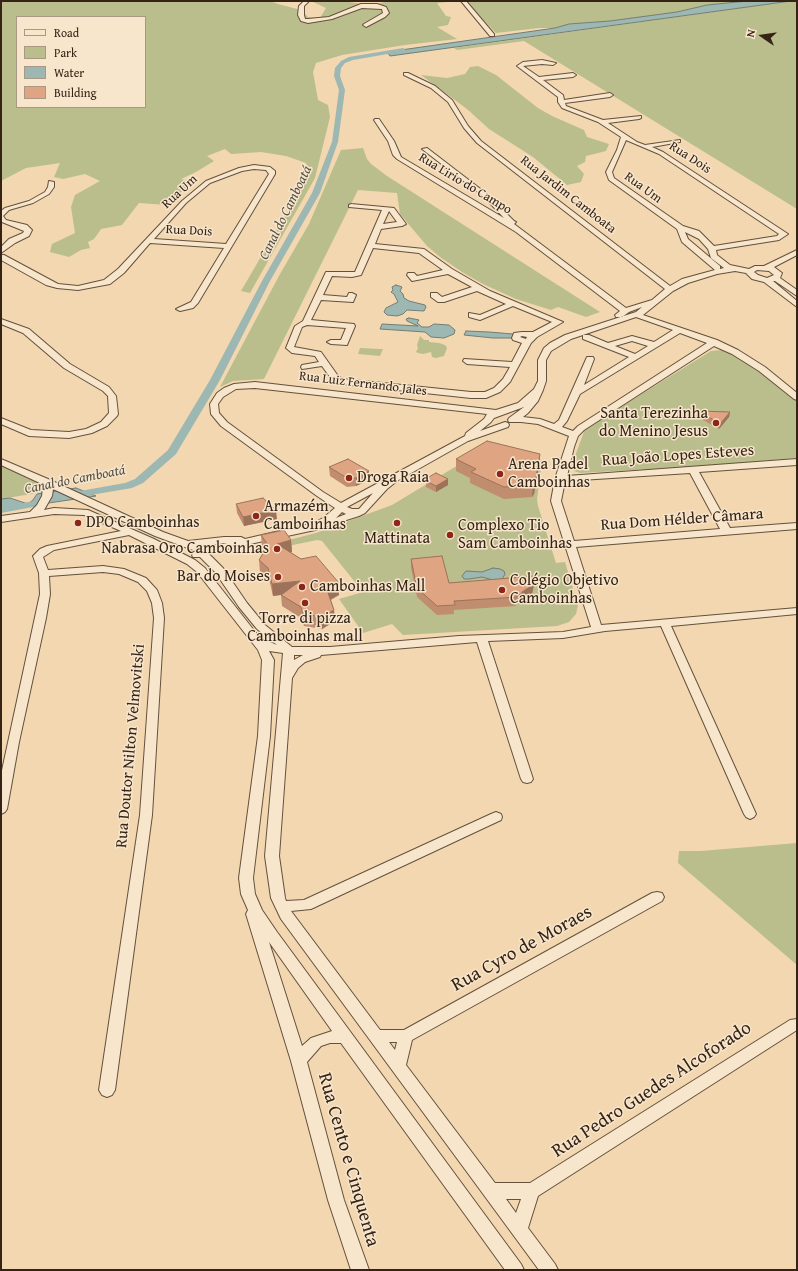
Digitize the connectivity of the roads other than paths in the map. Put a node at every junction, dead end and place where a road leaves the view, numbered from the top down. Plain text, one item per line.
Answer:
1 (307, 1) edge
2 (463, 1) edge
3 (366, 25) dead end
4 (492, 35) dead end
5 (522, 68) dead end
6 (406, 74) dead end
7 (573, 75) dead end
8 (538, 79) junction
9 (610, 95) dead end
10 (561, 99) junction
11 (639, 117) dead end
12 (377, 120) dead end
13 (602, 122) junction
14 (624, 137) junction
15 (678, 142) dead end
16 (644, 147) junction
17 (425, 149) dead end
18 (620, 150) junction
19 (51, 182) dead end
20 (351, 206) dead end
21 (386, 212) junction
22 (376, 215) dead end
23 (1, 216) edge
24 (380, 227) junction
25 (680, 228) junction
26 (519, 230) junction
27 (366, 237) dead end
28 (375, 237) junction
29 (148, 241) junction
30 (229, 246) junction
31 (371, 246) junction
32 (712, 248) junction
33 (1, 251) edge
34 (797, 252) edge
35 (1, 257) edge
36 (1, 263) edge
37 (12, 263) junction
38 (735, 269) junction
39 (770, 269) junction
40 (448, 271) junction
41 (721, 271) junction
42 (751, 273) junction
43 (707, 274) junction
44 (411, 275) dead end
45 (776, 278) junction
46 (767, 280) junction
47 (478, 288) junction
48 (670, 289) junction
49 (797, 294) edge
50 (352, 295) dead end
51 (434, 295) dead end
52 (318, 297) junction
53 (655, 301) junction
54 (512, 304) junction
55 (797, 305) edge
56 (180, 309) dead end
57 (626, 310) junction
58 (637, 314) junction
59 (472, 315) dead end
60 (542, 316) junction
61 (534, 320) dead end
62 (1, 321) edge
63 (306, 322) junction
64 (610, 323) junction
65 (679, 330) junction
66 (534, 335) junction
67 (586, 337) dead end
68 (332, 342) dead end
69 (527, 342) junction
70 (714, 342) junction
71 (655, 345) junction
72 (607, 346) junction
73 (635, 357) junction
74 (473, 359) dead end
75 (590, 359) dead end
76 (325, 363) junction
77 (516, 365) junction
78 (305, 367) dead end
79 (430, 383) dead end
80 (415, 389) junction
81 (539, 390) junction
82 (576, 393) junction
83 (797, 397) edge
84 (467, 410) junction
85 (497, 413) junction
86 (488, 420) junction
87 (1, 421) edge
88 (508, 422) junction
89 (556, 428) junction
90 (574, 435) junction
91 (464, 439) junction
92 (1, 462) edge
93 (797, 462) edge
94 (693, 470) junction
95 (394, 479) junction
96 (560, 479) junction
97 (47, 486) junction
98 (328, 498) junction
99 (351, 500) junction
100 (340, 507) junction
101 (363, 510) junction
102 (36, 511) junction
103 (1, 519) edge
104 (314, 526) junction
105 (797, 526) edge
106 (130, 532) junction
107 (727, 532) junction
108 (258, 540) junction
109 (190, 544) junction
110 (570, 544) junction
111 (202, 552) junction
112 (179, 556) junction
113 (44, 574) junction
114 (797, 611) edge
115 (664, 622) junction
116 (597, 629) junction
117 (252, 634) junction
118 (482, 639) junction
119 (278, 640) junction
120 (289, 651) junction
121 (332, 651) junction
122 (287, 678) junction
123 (265, 728) junction
124 (282, 729) junction
125 (526, 779) dead end
126 (1, 809) edge
127 (750, 814) dead end
128 (496, 817) dead end
129 (248, 894) junction
130 (656, 897) dead end
131 (306, 905) junction
132 (282, 906) junction
133 (291, 922) junction
134 (795, 1024) dead end
135 (345, 1036) junction
136 (376, 1036) junction
137 (406, 1036) junction
138 (299, 1062) junction
139 (398, 1065) junction
140 (107, 1090) dead end
141 (491, 1190) junction
142 (532, 1191) junction
143 (519, 1229) junction
144 (360, 1270) edge
145 (515, 1270) edge
146 (549, 1270) edge

1 - 3 street
2 - 4 street
5 - 8 street, Rua Dois
6 - 48 street, Rua Jardim Camboata
7 - 8 street
8 - 10 street, Rua Dois
9 - 10 street
10 - 13 street, Rua Dois
11 - 13 street
12 - 26 street, Rua Lirio do Campo
13 - 14 street, Rua Dois
14 - 16 street, Rua Dois
14 - 18 street, Rua Um
15 - 16 street
16 - 18 street
16 - 32 street, Rua Dois
17 - 26 street, Rua Lirio do Campo
18 - 25 street, Rua Um
19 - 23 street
20 - 21 street
21 - 22 street
21 - 24 street
21 - 24 street
23 - 33 street
24 - 28 street
25 - 32 street, Rua Um
25 - 41 street, Rua Um
26 - 57 street, Rua Lirio do Campo
27 - 28 street
28 - 31 street
29 - 30 street, Rua Dois
29 - 30 street, Rua Um
29 - 37 street, Rua Um
30 - 56 street, Rua Um
31 - 40 street
31 - 52 street
32 - 38 street, Rua Um
34 - 39 street
35 - 37 street, Rua Um
36 - 37 street
38 - 41 street
38 - 42 street
39 - 42 street
39 - 45 street
40 - 44 street
40 - 47 street
41 - 43 street
42 - 43 street
42 - 46 street
43 - 48 street
45 - 46 street
45 - 49 street
46 - 55 street
47 - 51 street
47 - 54 street
48 - 53 street
50 - 52 street
52 - 63 street
53 - 57 street
53 - 58 street
54 - 59 street
54 - 60 street
57 - 58 street, Rua Lirio do Campo
57 - 64 street
58 - 64 street
58 - 65 street, Rua Lirio do Campo
60 - 61 street
60 - 66 street
62 - 87 street
63 - 68 street
63 - 76 street
64 - 81 street
65 - 70 street, Rua Lirio do Campo
65 - 71 street
66 - 69 street
66 - 69 street
67 - 72 street
69 - 77 street
70 - 83 street, Rua Lirio do Campo
70 - 90 street
71 - 72 street
71 - 73 street
72 - 73 street
73 - 82 street
74 - 77 street
75 - 82 street
76 - 78 street
76 - 80 street
77 - 80 street
79 - 80 street
81 - 85 street
81 - 88 street
82 - 89 street
84 - 85 street, Rua Luiz Fernando Jales
84 - 86 street
84 - 98 street, Rua Luiz Fernando Jales
85 - 86 street
85 - 88 street
86 - 88 street
86 - 91 street
88 - 89 street
88 - 91 street
89 - 90 street
90 - 96 street
91 - 95 street
92 - 97 street
93 - 94 street, Rua João Lopes Esteves
94 - 96 street, Rua João Lopes Esteves
94 - 107 street
95 - 99 street
95 - 101 street
96 - 110 street
97 - 102 street
97 - 109 street
98 - 99 street
98 - 100 street
99 - 100 street
99 - 101 street
100 - 101 street
100 - 104 street
101 - 104 street
102 - 103 street
102 - 106 street
104 - 108 street
105 - 107 street, Rua Dom Hélder Câmara
106 - 112 street
106 - 113 street
107 - 110 street, Rua Dom Hélder Câmara
108 - 109 street
108 - 111 street
109 - 111 street
109 - 112 street
110 - 116 street
111 - 112 street
111 - 119 street
112 - 117 street
113 - 126 street
113 - 140 street, Rua Doutor Nilton Velmovitski
114 - 115 street
115 - 116 street
115 - 127 street
116 - 118 street
117 - 120 street
117 - 123 street
118 - 121 street
118 - 125 street
119 - 120 street
119 - 121 street
120 - 121 street
120 - 122 street
121 - 122 street
122 - 124 street
123 - 124 street
123 - 129 street
124 - 132 street
128 - 131 street
129 - 135 street
129 - 138 street, Rua Cento e Cinquenta
130 - 137 street, Rua Cyro de Moraes
131 - 132 street
131 - 133 street
132 - 133 street
133 - 136 street
134 - 142 street, Rua Pedro Guedes Alcoforado
135 - 138 street, Rua Cento e Cinquenta
135 - 145 street
136 - 137 street, Rua Cyro de Moraes
136 - 139 street
137 - 139 street
138 - 144 street, Rua Cento e Cinquenta
139 - 141 street
141 - 142 street
141 - 143 street
142 - 143 street
143 - 146 street

